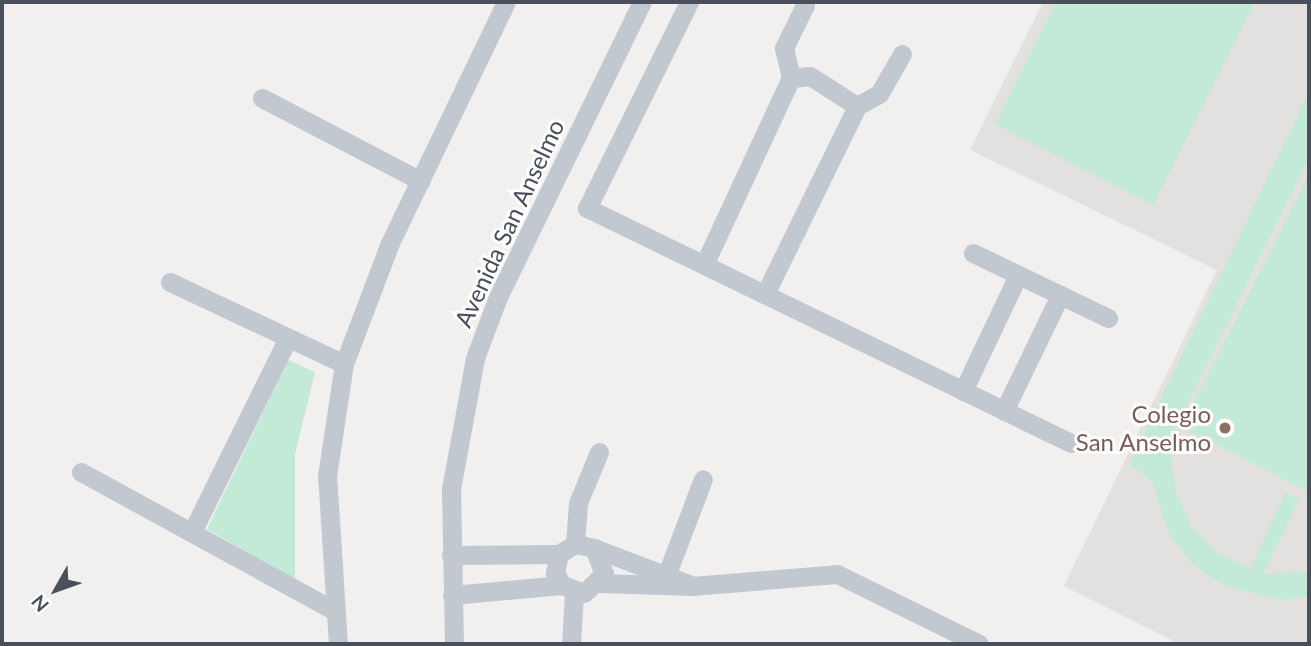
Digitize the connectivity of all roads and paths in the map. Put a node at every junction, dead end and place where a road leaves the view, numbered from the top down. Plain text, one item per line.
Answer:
1 (506, 2) edge
2 (642, 2) edge
3 (689, 2) edge
4 (805, 5) dead end
5 (902, 54) dead end
6 (791, 78) junction
7 (262, 98) dead end
8 (857, 106) junction
9 (421, 181) junction
10 (973, 253) dead end
11 (704, 265) junction
12 (1018, 275) junction
13 (170, 282) dead end
14 (765, 294) junction
15 (1060, 295) junction
16 (1108, 318) dead end
17 (288, 338) junction
18 (344, 364) junction
19 (963, 391) junction
20 (1004, 411) junction
21 (1071, 443) dead end
22 (599, 452) dead end
23 (81, 472) dead end
24 (703, 479) dead end
25 (192, 533) junction
26 (576, 549) junction
27 (451, 555) junction
28 (668, 571) junction
29 (600, 583) junction
30 (692, 586) junction
31 (568, 589) junction
32 (452, 595) junction
33 (335, 611) junction
34 (338, 644) edge
35 (454, 644) edge
36 (571, 644) edge
37 (979, 644) edge

1 - 9 street
2 - 27 street, Avenida San Anselmo
3 - 11 street
4 - 6 street
5 - 8 street
6 - 8 street
6 - 11 street
7 - 9 street
8 - 14 street
9 - 18 street
10 - 12 street
11 - 14 street
12 - 15 street
12 - 19 street
13 - 17 street
14 - 19 street
15 - 16 street
15 - 20 street
17 - 18 street
17 - 25 street
18 - 33 street
19 - 20 street
20 - 21 street
22 - 26 street
23 - 25 street
24 - 28 street
25 - 33 street
26 - 27 street
26 - 28 street
26 - 29 street
26 - 31 street
27 - 32 street, Avenida San Anselmo
28 - 30 street
29 - 30 street
29 - 31 street
30 - 37 street
31 - 32 street
31 - 36 street
32 - 35 street, Avenida San Anselmo
33 - 34 street

